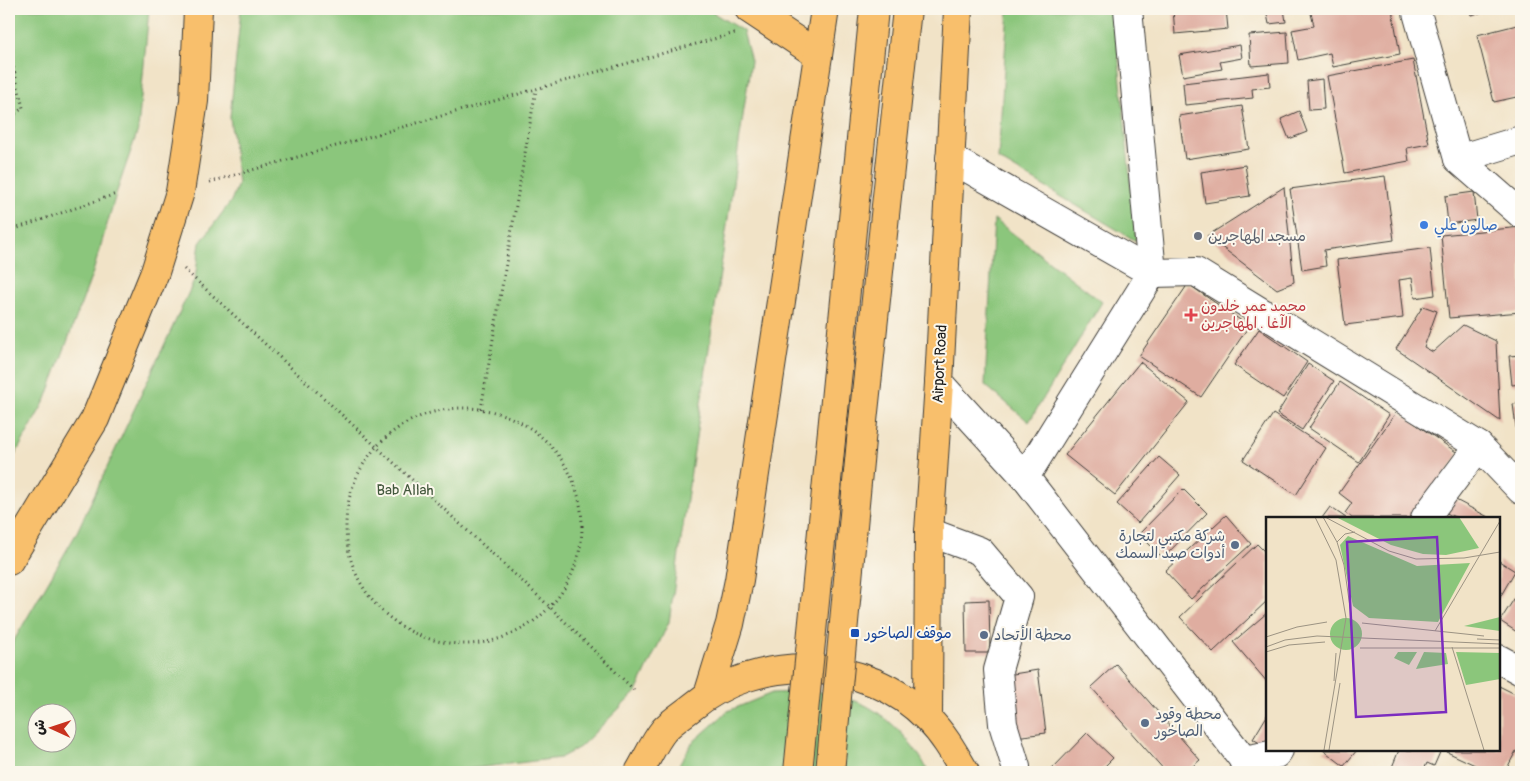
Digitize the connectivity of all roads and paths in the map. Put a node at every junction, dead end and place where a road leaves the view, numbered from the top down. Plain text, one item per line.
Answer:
1 (198, 9) edge
2 (825, 9) edge
3 (874, 9) edge
4 (907, 9) edge
5 (958, 9) edge
6 (1128, 9) edge
7 (1416, 9) edge
8 (757, 14) edge
9 (9, 48) edge
10 (818, 54) junction
11 (536, 88) junction
12 (9, 118) edge
13 (1521, 140) edge
14 (950, 158) junction
15 (1458, 159) junction
16 (180, 192) junction
17 (116, 194) dead end
18 (1521, 214) edge
19 (9, 231) edge
20 (162, 250) junction
21 (1152, 274) junction
22 (939, 383) junction
23 (482, 408) junction
24 (1479, 446) junction
25 (375, 447) junction
26 (1025, 477) junction
27 (1521, 490) edge
28 (1426, 517) edge
29 (929, 532) junction
30 (9, 561) edge
31 (550, 607) junction
32 (1500, 661) edge
33 (1521, 672) edge
34 (636, 692) dead end
35 (709, 692) junction
36 (928, 718) junction
37 (1278, 751) edge
38 (1248, 766) edge
39 (1010, 770) edge
40 (639, 772) edge
41 (798, 772) edge
42 (830, 772) edge
43 (965, 772) edge

1 - 16 main road
2 - 10 main road
3 - 41 main road, bridge
4 - 42 main road, bridge
5 - 14 main road, Airport Road
6 - 21 street
7 - 15 street
8 - 10 main road
8 - 11 path
9 - 12 path
10 - 35 main road
11 - 16 path
11 - 23 path
13 - 15 street
14 - 21 street
14 - 22 main road, Airport Road
15 - 18 street
16 - 20 main road
17 - 19 path
20 - 25 path
20 - 30 main road
21 - 24 street
21 - 26 street
22 - 26 street
22 - 29 main road, Airport Road
23 - 25 path
23 - 31 path
24 - 27 street
24 - 28 street
25 - 31 path
25 - 31 path
26 - 38 street
29 - 36 main road, Airport Road
29 - 39 street
31 - 34 path
32 - 33 street
35 - 36 main road
35 - 40 main road
36 - 43 main road
37 - 38 street

